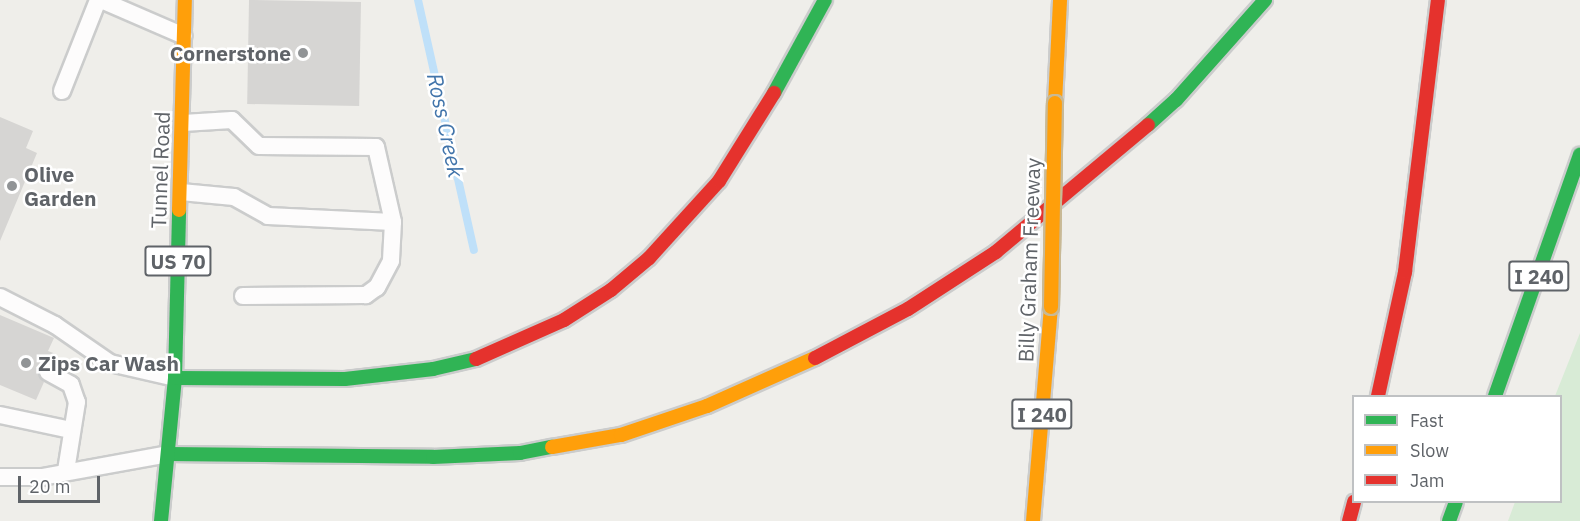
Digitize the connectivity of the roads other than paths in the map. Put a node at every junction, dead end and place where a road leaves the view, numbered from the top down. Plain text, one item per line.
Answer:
1 (99, 0) edge
2 (185, 0) edge
3 (825, 0) edge
4 (1060, 0) edge
5 (1264, 0) edge
6 (1438, 0) edge
7 (184, 36) junction
8 (62, 91) dead end
9 (183, 123) junction
10 (1580, 154) edge
11 (180, 192) junction
12 (393, 222) junction
13 (243, 296) dead end
14 (0, 297) edge
15 (48, 372) dead end
16 (175, 378) junction
17 (1378, 395) edge
18 (1495, 395) edge
19 (0, 415) edge
20 (71, 430) junction
21 (168, 454) junction
22 (66, 471) junction
23 (0, 477) edge
24 (1354, 503) edge
25 (1455, 503) edge
26 (161, 521) edge
27 (1034, 521) edge
28 (1349, 521) edge
29 (1449, 521) edge

1 - 7 lane
1 - 8 lane
2 - 7 main road, Tunnel Road / US 70
3 - 16 main road
4 - 27 main road, Billy Graham Freeway / I 240, bridge
5 - 21 main road
6 - 17 main road
7 - 9 main road, Tunnel Road / US 70
9 - 11 main road, Tunnel Road / US 70
9 - 12 lane
10 - 18 main road, I 240
11 - 12 lane
11 - 16 main road, Tunnel Road / US 70
12 - 13 lane
14 - 16 lane
15 - 20 lane
16 - 21 main road, Tunnel Road / US 70
19 - 20 lane
20 - 22 lane
21 - 22 lane
21 - 26 main road, Tunnel Road / US 70
22 - 23 lane
24 - 28 main road
25 - 29 main road

